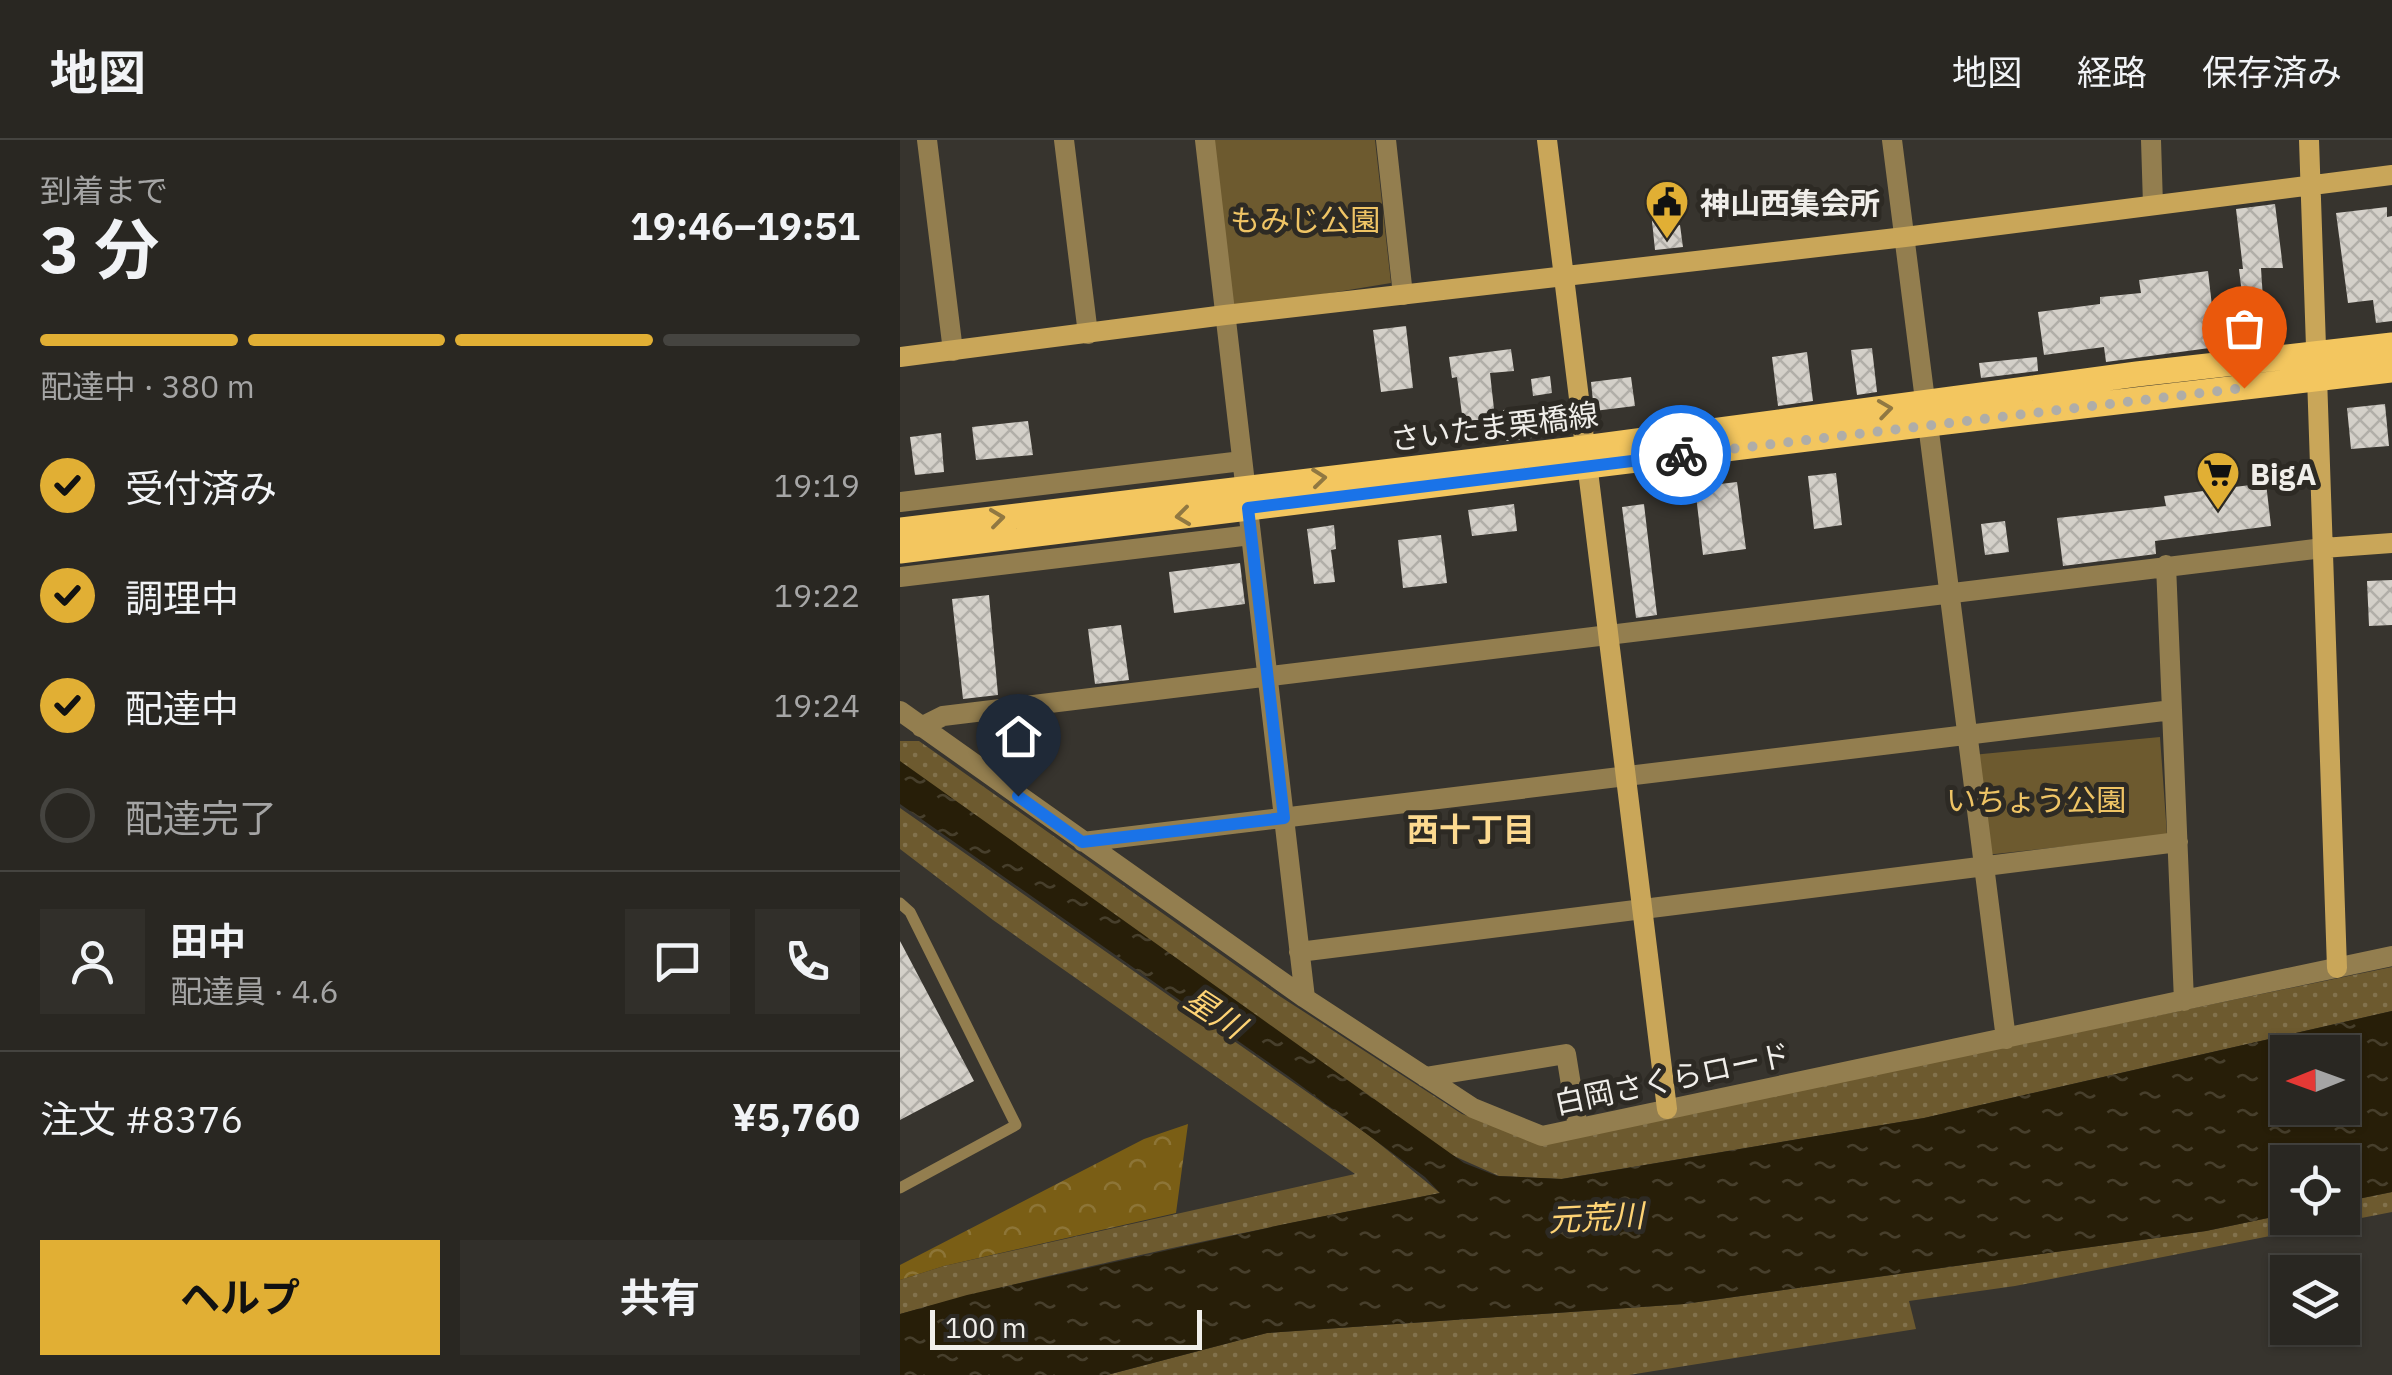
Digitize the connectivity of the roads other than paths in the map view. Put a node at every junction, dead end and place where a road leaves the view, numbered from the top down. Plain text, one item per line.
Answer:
1 (928, 140) edge
2 (1064, 140) edge
3 (1205, 140) edge
4 (1386, 140) edge
5 (1547, 140) edge
6 (1892, 140) edge
7 (2151, 140) edge
8 (2309, 140) edge
9 (2392, 174) edge
10 (2312, 184) junction
11 (2154, 205) junction
12 (1905, 237) junction
13 (1564, 277) junction
14 (1403, 296) junction
15 (1225, 314) junction
16 (1088, 334) junction
17 (2392, 345) edge
18 (953, 350) junction
19 (900, 357) edge
20 (2317, 367) junction
21 (2392, 370) edge
22 (1927, 413) junction
23 (1585, 458) junction
24 (1245, 485) junction
25 (900, 502) edge
26 (900, 530) edge
27 (1251, 535) junction
28 (2392, 543) edge
29 (2323, 548) junction
30 (900, 551) edge
31 (2166, 565) junction
32 (900, 577) edge
33 (1950, 595) junction
34 (1608, 635) junction
35 (1267, 678) junction
36 (2172, 710) junction
37 (900, 712) edge
38 (921, 727) junction
39 (1967, 734) junction
40 (1625, 776) junction
41 (1284, 818) junction
42 (1082, 842) junction
43 (2178, 842) junction
44 (1984, 866) junction
45 (900, 903) edge
46 (1642, 909) junction
47 (1299, 952) junction
48 (2392, 956) edge
49 (2337, 968) junction
50 (1305, 998) junction
51 (2184, 1001) junction
52 (2006, 1039) junction
53 (1425, 1077) junction
54 (1667, 1110) junction
55 (1578, 1128) junction
56 (900, 1188) edge

1 - 18 street
2 - 16 street
3 - 15 street
4 - 14 street
5 - 13 street
6 - 12 street
7 - 11 street
8 - 10 street
9 - 10 street
10 - 11 street
10 - 20 street
11 - 12 street
12 - 13 street
12 - 22 street
13 - 14 street
13 - 23 street
14 - 15 street
15 - 16 street
15 - 24 street
16 - 18 street
17 - 20 main road, さいたま栗橋線
18 - 19 street
20 - 21 main road, さいたま栗橋線
20 - 22 main road, さいたま栗橋線
20 - 29 street
22 - 23 main road, さいたま栗橋線
22 - 33 street
23 - 24 main road, さいたま栗橋線
23 - 34 street
24 - 25 street
26 -> 24 main road, さいたま栗橋線
24 - 27 street
24 -> 30 main road, さいたま栗橋線
27 - 32 street
27 - 35 street
28 - 29 street
29 - 31 street
29 - 49 street
31 - 33 street
31 - 36 street
33 - 34 street
33 - 39 street
34 - 35 street
34 - 40 street
35 - 38 street
35 - 41 street
36 - 39 street
36 - 43 street
37 - 38 street, 白岡さくらロード
38 - 42 street, 白岡さくらロード
39 - 40 street
39 - 44 street
40 - 41 street
40 - 46 street
41 - 42 street
41 - 47 street
42 - 50 street, 白岡さくらロード
43 - 44 street
43 - 51 street
44 - 46 street
44 - 52 street
45 - 56 lane
46 - 47 street
46 - 54 street
47 - 50 street
48 - 49 street, 白岡さくらロード
49 - 51 street, 白岡さくらロード
50 - 53 street, 白岡さくらロード
51 - 52 street, 白岡さくらロード
52 - 54 street, 白岡さくらロード
53 - 55 street, 白岡さくらロード
53 - 55 street
54 - 55 street, 白岡さくらロード

